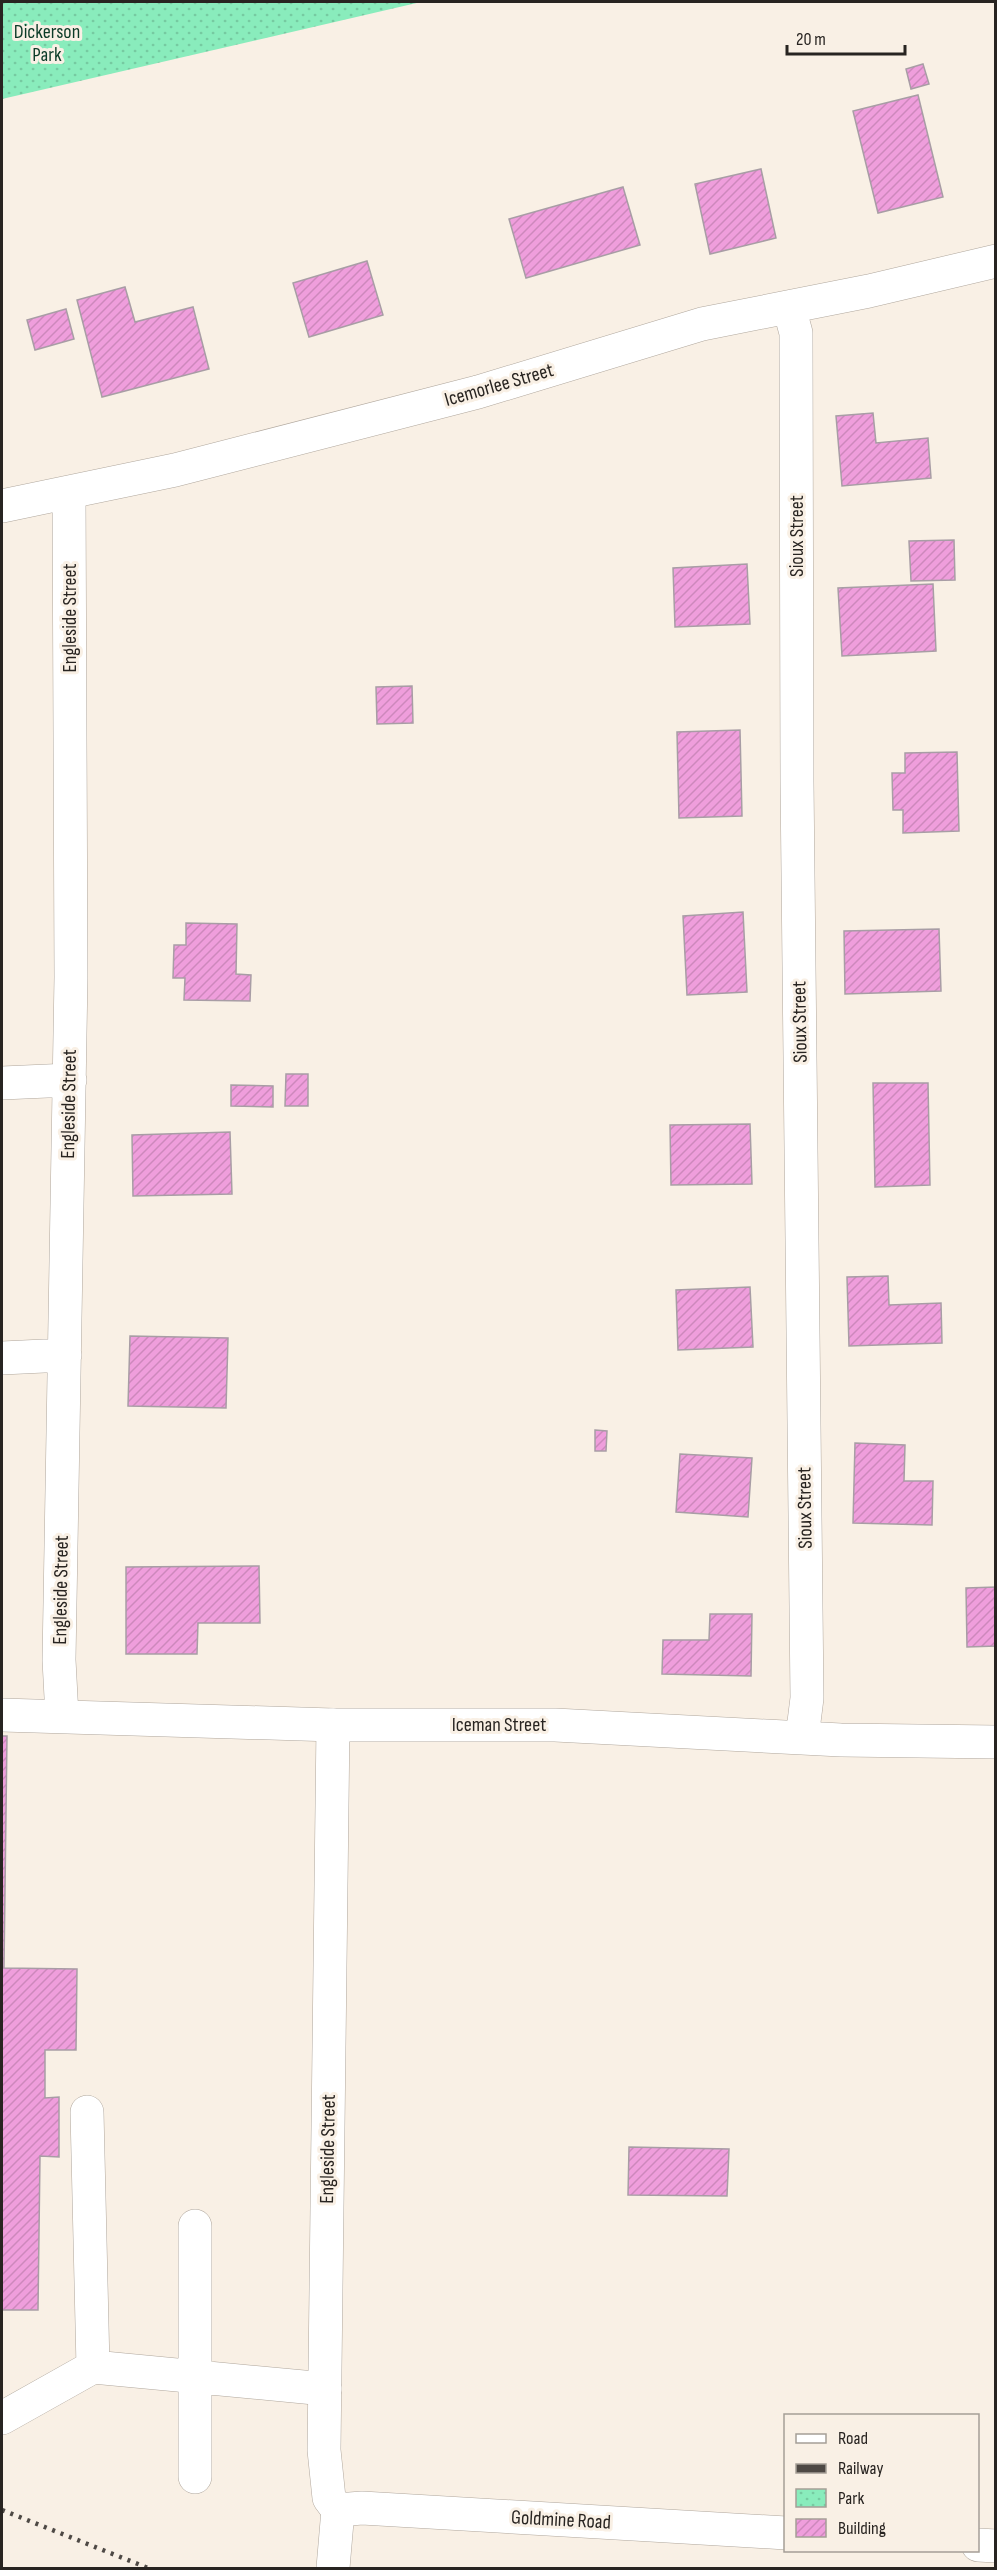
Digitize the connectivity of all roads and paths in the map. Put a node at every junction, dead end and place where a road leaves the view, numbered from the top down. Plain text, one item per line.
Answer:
1 (996, 261) edge
2 (789, 307) junction
3 (69, 492) junction
4 (2, 506) edge
5 (70, 1080) junction
6 (2, 1083) edge
7 (65, 1355) junction
8 (2, 1358) edge
9 (2, 1715) edge
10 (62, 1716) junction
11 (333, 1725) junction
12 (802, 1738) junction
13 (996, 1742) edge
14 (87, 2112) dead end
15 (195, 2226) dead end
16 (93, 2367) junction
17 (196, 2377) junction
18 (325, 2389) junction
19 (2, 2418) edge
20 (195, 2477) dead end
21 (338, 2510) junction
22 (784, 2533) edge
23 (979, 2545) edge
24 (996, 2546) edge
25 (333, 2568) edge

1 - 2 street, Icemorlee Street
2 - 3 street, Icemorlee Street
2 - 12 street, Sioux Street
3 - 4 street, Icemorlee Street
3 - 5 street, Engleside Street
5 - 6 street
5 - 7 street, Engleside Street
7 - 8 street
7 - 10 street, Engleside Street
9 - 10 street, Iceman Street
10 - 11 street, Iceman Street
11 - 12 street, Iceman Street
11 - 18 street, Engleside Street
12 - 13 street, Iceman Street
14 - 16 street
15 - 17 street
16 - 17 street
16 - 19 street
17 - 18 street
17 - 20 street
18 - 21 street, Engleside Street
21 - 22 street, Goldmine Road
21 - 25 street, Engleside Street
23 - 24 street

